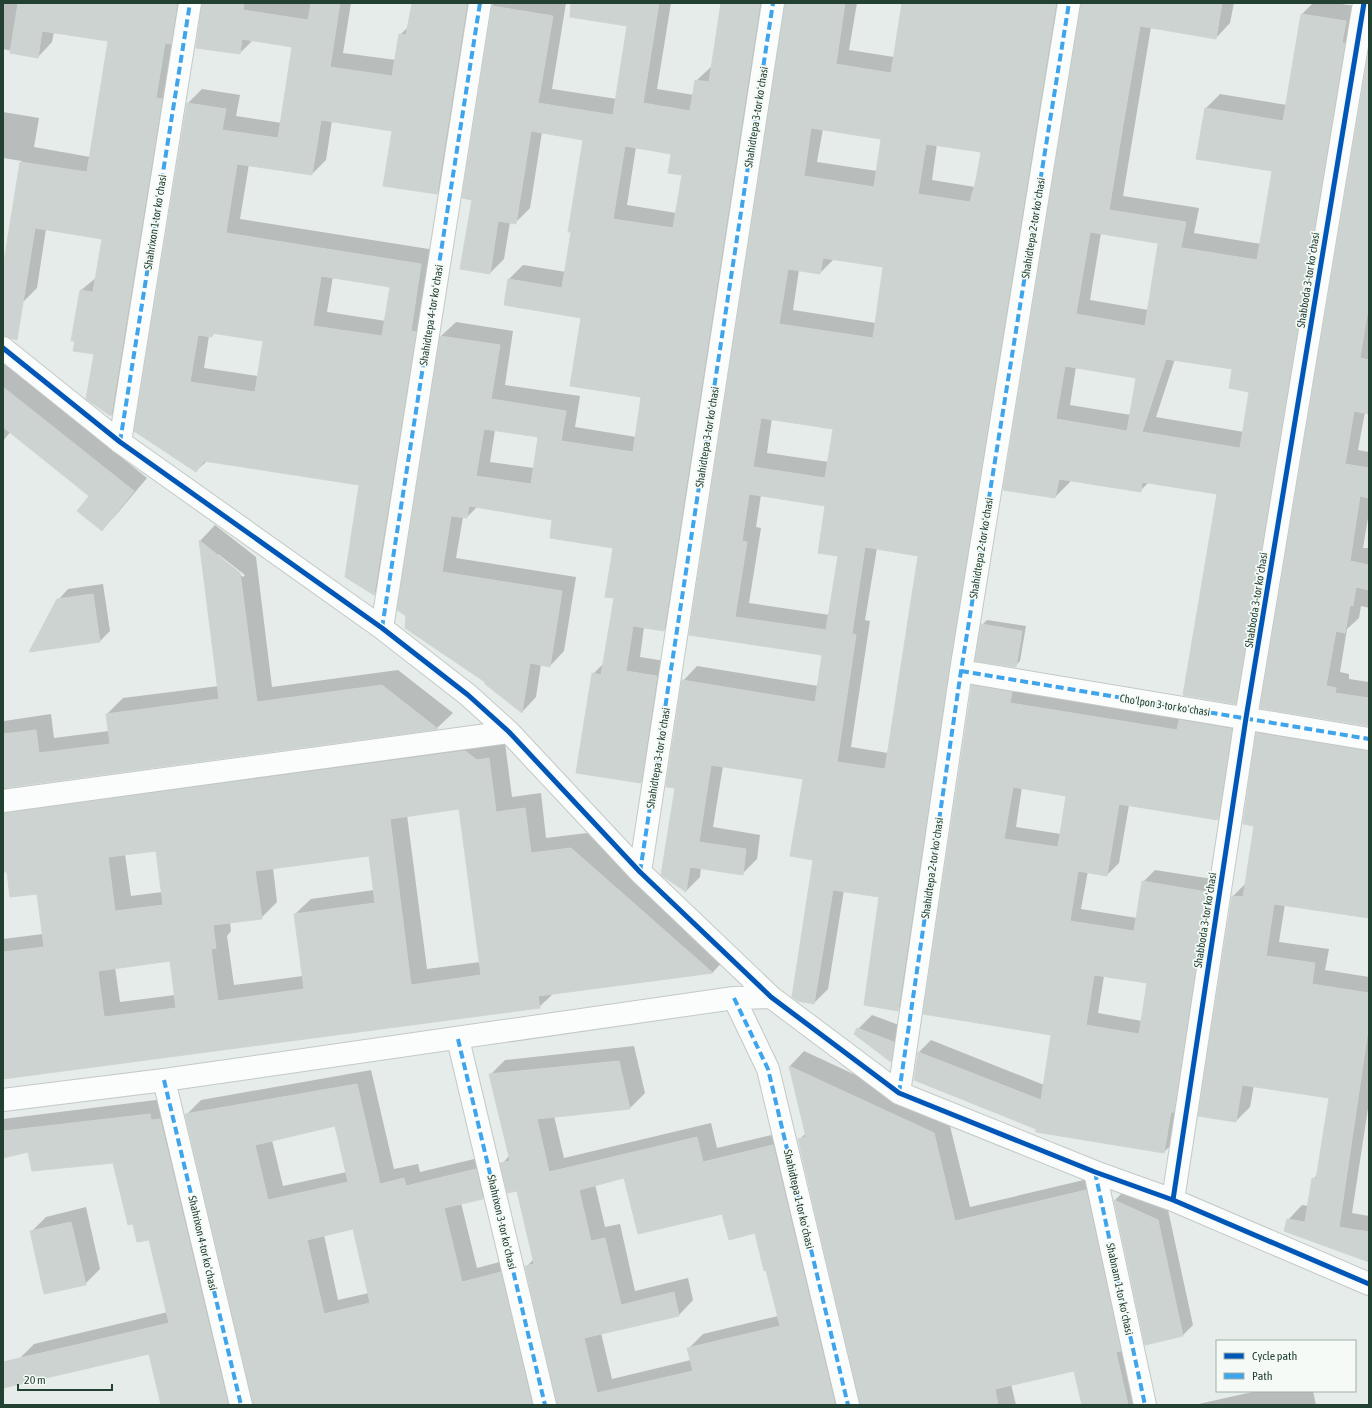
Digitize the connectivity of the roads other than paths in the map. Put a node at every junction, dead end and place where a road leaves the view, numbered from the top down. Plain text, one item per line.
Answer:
1 (190, 3) edge
2 (480, 3) edge
3 (773, 3) edge
4 (1069, 3) edge
5 (1364, 3) edge
6 (3, 348) edge
7 (120, 442) junction
8 (382, 628) junction
9 (962, 671) junction
10 (1246, 718) junction
11 (509, 732) junction
12 (1369, 739) edge
13 (3, 801) edge
14 (640, 872) junction
15 (771, 997) junction
16 (734, 998) junction
17 (458, 1039) junction
18 (164, 1080) junction
19 (899, 1093) junction
20 (3, 1100) edge
21 (1095, 1172) junction
22 (1173, 1200) junction
23 (1369, 1284) edge
24 (241, 1405) edge
25 (545, 1405) edge
26 (848, 1405) edge
27 (1145, 1405) edge

1 - 7 street, Shahrixon 1-tor koʻchasi
2 - 8 street, Shahidtepa 4-tor koʻchasi
3 - 14 street, Shahidtepa 3-tor koʻchasi
4 - 9 street, Shahidtepa 2-tor koʻchasi
5 - 10 street, Shabboda 3-tor koʻchasi
6 - 7 street
7 - 8 street
8 - 11 street
9 - 10 street, Cho‘lpon 3-tor koʻchasi
9 - 19 street, Shahidtepa 2-tor koʻchasi
10 - 12 street, Cho‘lpon 3-tor koʻchasi
10 - 22 street, Shabboda 3-tor koʻchasi
11 - 13 street
11 - 14 street
14 - 15 street
15 - 16 street
15 - 19 street
16 - 17 street
16 - 26 street, Shahidtepa 1-tor koʻchasi
17 - 18 street
17 - 25 street, Shahrixon 3-tor koʻchasi
18 - 20 street
18 - 24 street, Shahrixon 4-tor koʻchasi
19 - 21 street
21 - 22 street
21 - 27 street, Shabnam 1-tor koʻchasi
22 - 23 street

